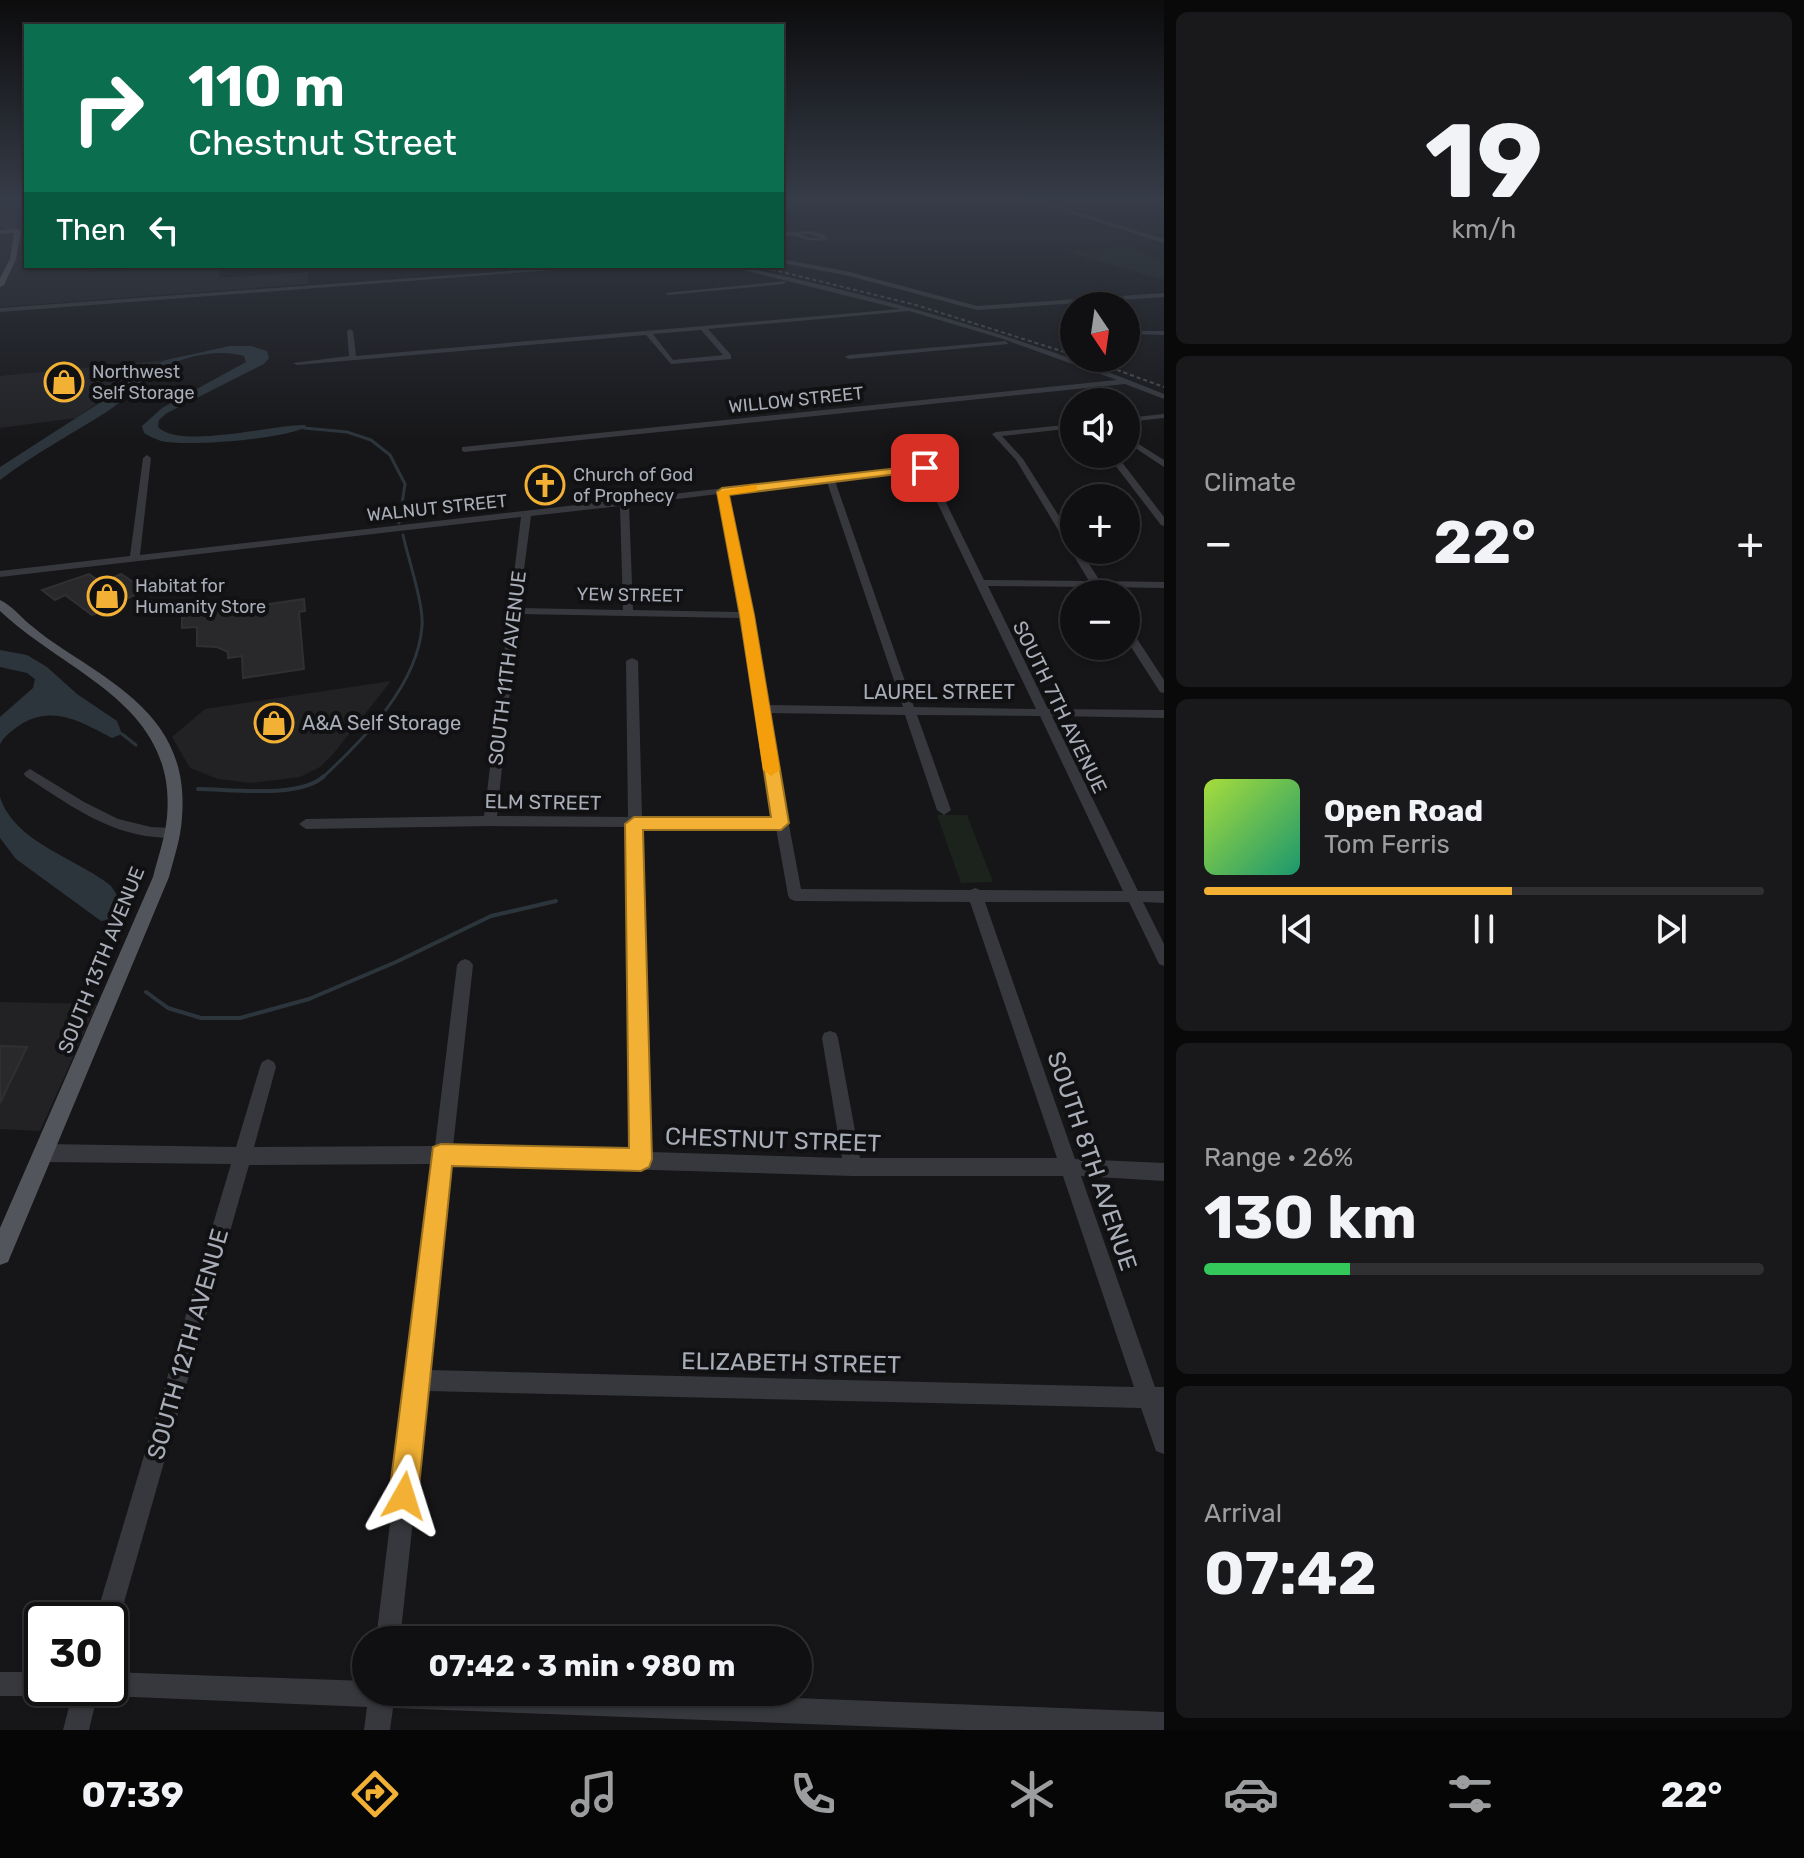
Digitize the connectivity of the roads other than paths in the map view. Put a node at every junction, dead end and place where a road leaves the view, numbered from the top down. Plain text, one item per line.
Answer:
1 (387, 282) edge
2 (789, 282) edge
3 (800, 282) edge
4 (879, 282) edge
5 (668, 293) dead end
6 (1164, 295) edge
7 (0, 310) edge
8 (906, 310) junction
9 (704, 329) junction
10 (350, 331) dead end
11 (1140, 333) edge
12 (1164, 333) edge
13 (649, 334) junction
14 (1015, 342) junction
15 (353, 357) junction
16 (849, 357) dead end
17 (297, 363) dead end
18 (1129, 381) junction
19 (1164, 397) edge
20 (1164, 416) edge
21 (1140, 419) edge
22 (1060, 427) edge
23 (1140, 448) edge
24 (465, 449) dead end
25 (147, 458) dead end
26 (1164, 464) edge
27 (925, 468) joint
28 (1122, 468) edge
29 (830, 479) junction
30 (722, 492) junction
31 (624, 503) junction
32 (526, 515) junction
33 (1164, 523) edge
34 (1060, 525) edge
35 (135, 558) junction
36 (0, 574) edge
37 (981, 583) junction
38 (1164, 585) edge
39 (1140, 586) edge
40 (1060, 587) edge
41 (0, 604) edge
42 (513, 611) junction
43 (628, 613) junction
44 (747, 615) junction
45 (1140, 652) edge
46 (632, 661) dead end
47 (1164, 689) edge
48 (761, 709) junction
49 (910, 710) junction
50 (1042, 711) junction
51 (1164, 714) edge
52 (30, 773) dead end
53 (944, 810) dead end
54 (490, 821) junction
55 (781, 823) junction
56 (306, 824) dead end
57 (634, 824) junction
58 (171, 833) junction
59 (975, 894) junction
60 (1132, 896) junction
61 (1164, 897) edge
62 (1164, 960) edge
63 (465, 965) dead end
64 (830, 1038) dead end
65 (268, 1067) dead end
66 (45, 1153) junction
67 (441, 1155) junction
68 (244, 1156) junction
69 (641, 1159) junction
70 (853, 1167) junction
71 (1069, 1167) junction
72 (1164, 1172) edge
73 (0, 1254) edge
74 (417, 1380) junction
75 (1156, 1398) edge
76 (1164, 1443) edge
77 (112, 1602) edge
78 (390, 1626) edge
79 (0, 1684) edge
80 (24, 1684) edge
81 (128, 1685) edge
82 (352, 1693) edge
83 (82, 1706) edge
84 (380, 1706) edge
85 (684, 1706) edge
86 (1164, 1725) edge
87 (76, 1730) edge
88 (377, 1730) edge

1 - 7 street
2 - 5 street
3 - 8 street
4 - 6 street
8 - 9 street
8 - 14 street
9 - 13 street
9 - 13 street
10 - 15 street
11 - 12 street
13 - 15 street
14 - 16 street
14 - 18 street
15 - 17 street
18 - 19 street
18 - 24 street, WILLOW STREET
20 - 21 street
22 - 34 street
23 - 26 street
25 - 35 street
27 - 29 street, WALNUT STREET
27 - 37 street, SOUTH 7TH AVENUE
28 - 33 street
29 - 30 street, WALNUT STREET
29 - 49 street
30 - 31 street, WALNUT STREET
30 - 44 street
31 - 32 street, WALNUT STREET
31 - 43 street
32 - 35 street, WALNUT STREET
32 - 42 street, SOUTH 11TH AVENUE
35 - 36 street, WALNUT STREET
37 - 40 street
37 - 50 street, SOUTH 7TH AVENUE
38 - 39 street
41 - 58 main road, SOUTH 13TH AVENUE
42 - 43 street, YEW STREET
42 - 54 street, SOUTH 11TH AVENUE
43 - 44 street, YEW STREET
44 - 48 street
45 - 47 street
46 - 57 street
48 - 49 street, LAUREL STREET
48 - 55 street
49 - 50 street, LAUREL STREET
49 - 53 street
50 - 51 street, LAUREL STREET
50 - 60 street, SOUTH 7TH AVENUE
52 - 58 street
54 - 56 street, ELM STREET
54 - 57 street, ELM STREET
55 - 57 street, ELM STREET
55 - 59 street
57 - 69 street
58 - 66 main road, SOUTH 13TH AVENUE
59 - 60 street
59 - 71 street, SOUTH 8TH AVENUE
60 - 61 street
60 - 62 street, SOUTH 7TH AVENUE
63 - 67 street
64 - 70 street
65 - 68 street, SOUTH 12TH AVENUE
66 - 68 street, CHESTNUT STREET
66 - 73 main road, SOUTH 13TH AVENUE
67 - 68 street, CHESTNUT STREET
67 - 69 street, CHESTNUT STREET
67 - 74 street
68 - 77 street, SOUTH 12TH AVENUE
69 - 70 street, CHESTNUT STREET
70 - 71 street, CHESTNUT STREET
71 - 72 street, CHESTNUT STREET
71 - 75 street, SOUTH 8TH AVENUE
74 - 75 street, ELIZABETH STREET
74 - 78 street
75 - 76 street, SOUTH 8TH AVENUE
79 - 80 street
81 - 82 street
83 - 87 street
84 - 88 street
85 - 86 street

